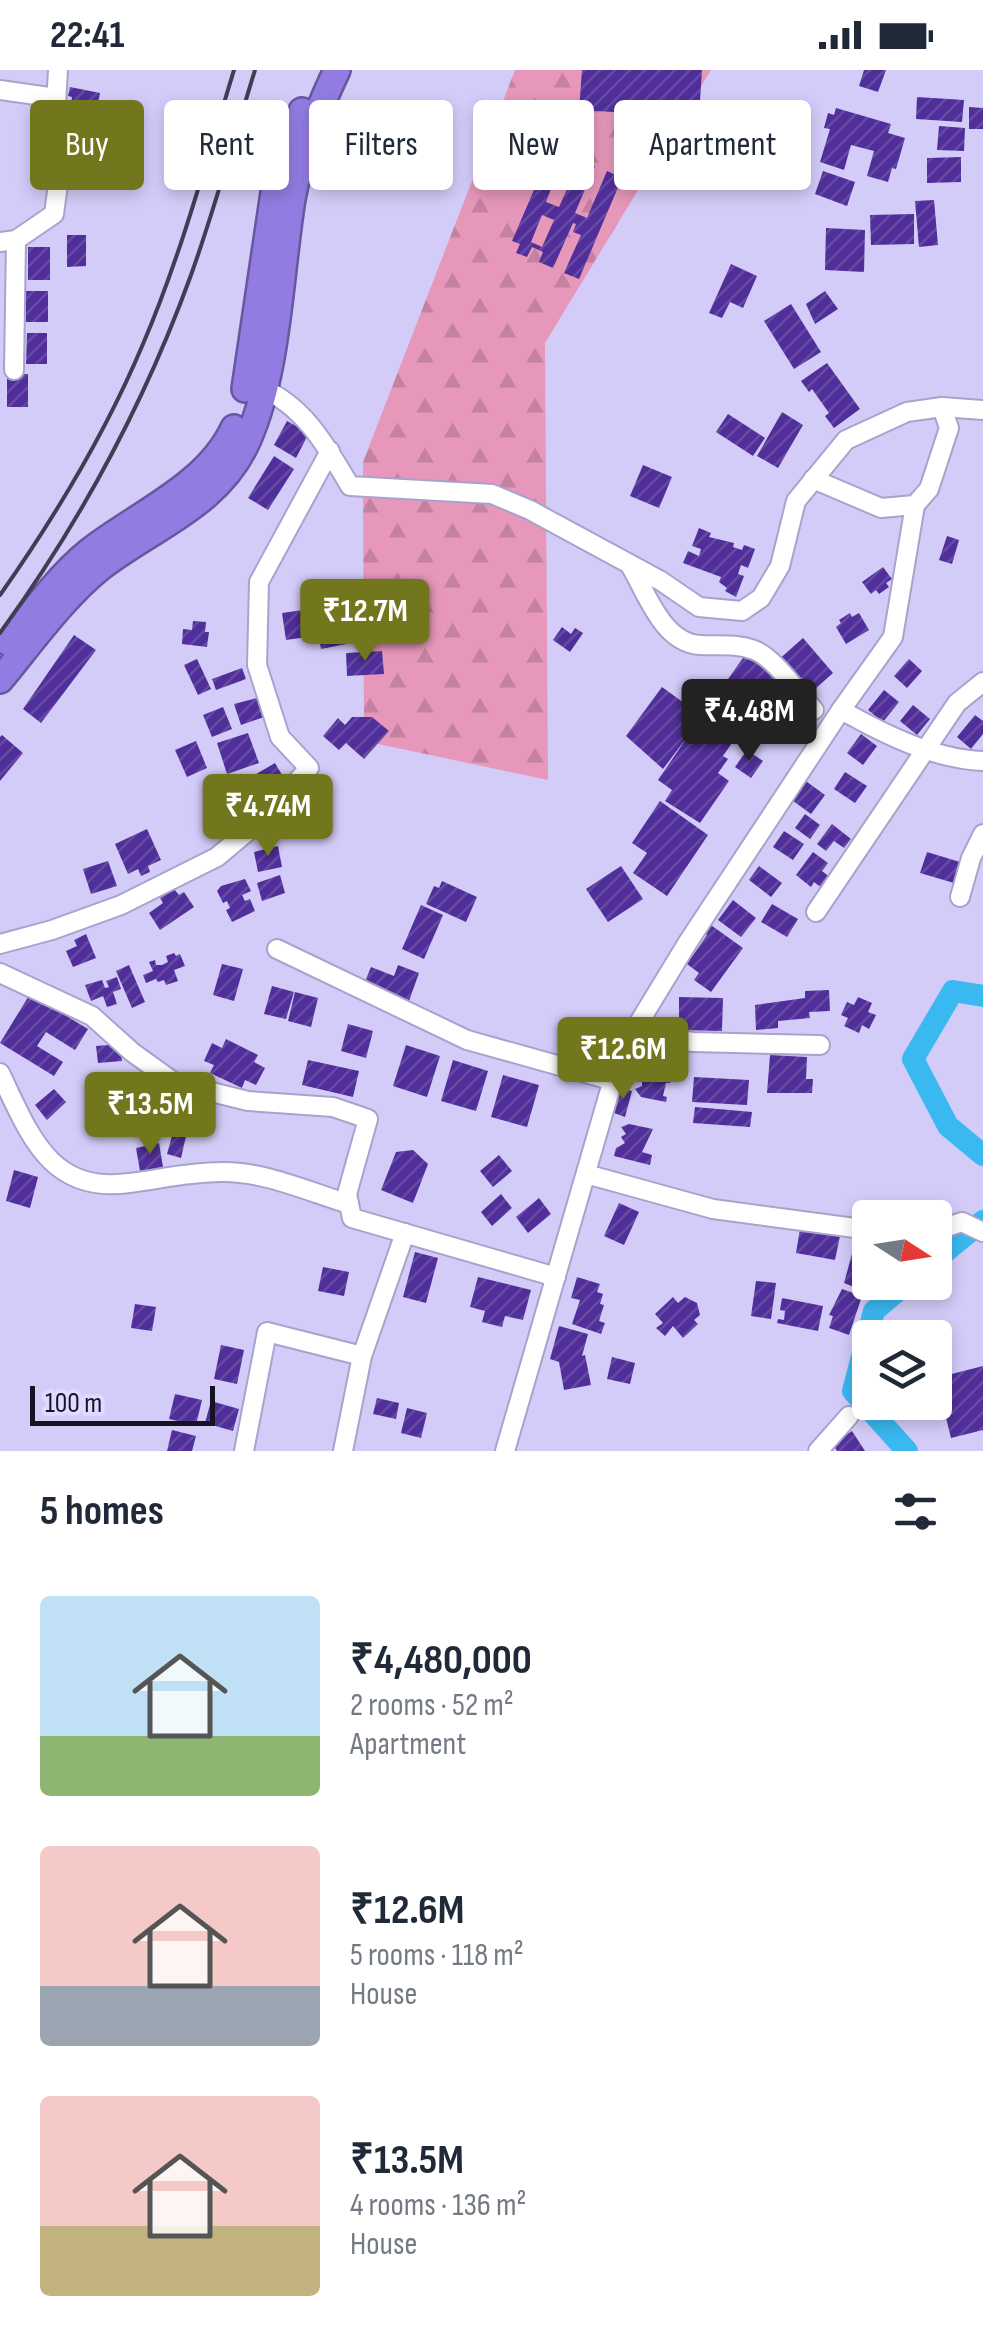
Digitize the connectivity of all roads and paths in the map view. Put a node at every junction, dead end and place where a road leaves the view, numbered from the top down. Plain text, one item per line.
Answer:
1 (58, 70) edge
2 (320, 70) edge
3 (337, 70) edge
4 (0, 90) edge
5 (56, 98) junction
6 (8, 241) edge
7 (14, 370) dead end
8 (255, 385) junction
9 (942, 406) junction
10 (983, 410) edge
11 (330, 451) junction
12 (813, 479) junction
13 (915, 505) junction
14 (631, 566) junction
15 (0, 655) edge
16 (0, 680) edge
17 (983, 682) edge
18 (814, 710) dead end
19 (841, 710) junction
20 (926, 750) junction
21 (983, 762) edge
22 (983, 834) edge
23 (960, 897) dead end
24 (816, 912) dead end
25 (0, 944) edge
26 (277, 948) dead end
27 (0, 973) edge
28 (632, 1033) junction
29 (820, 1044) dead end
30 (0, 1074) edge
31 (614, 1081) junction
32 (586, 1174) junction
33 (349, 1204) junction
34 (952, 1225) edge
35 (852, 1228) edge
36 (404, 1232) junction
37 (983, 1232) edge
38 (556, 1277) junction
39 (362, 1356) junction
40 (849, 1416) dead end
41 (244, 1451) edge
42 (342, 1451) edge
43 (505, 1451) edge
44 (818, 1451) edge

1 - 5 street
2 - 8 highway
3 - 8 highway
4 - 5 street
5 - 6 street
6 - 7 street
8 - 11 street
8 - 15 highway
8 - 16 highway
9 - 10 street
9 - 12 street
9 - 13 street
11 - 14 street
11 - 25 street
12 - 13 street
12 - 14 street
13 - 19 street
14 - 18 street
17 - 20 street
19 - 20 street
19 - 28 street
20 - 21 street
20 - 24 street
22 - 23 street
26 - 31 street
27 - 33 street
28 - 29 street
28 - 31 street
30 - 33 street
31 - 32 street
32 - 35 street
32 - 38 street
33 - 36 street
34 - 37 street
36 - 38 street
36 - 39 street
38 - 43 street
39 - 41 street
39 - 42 street
40 - 44 street

